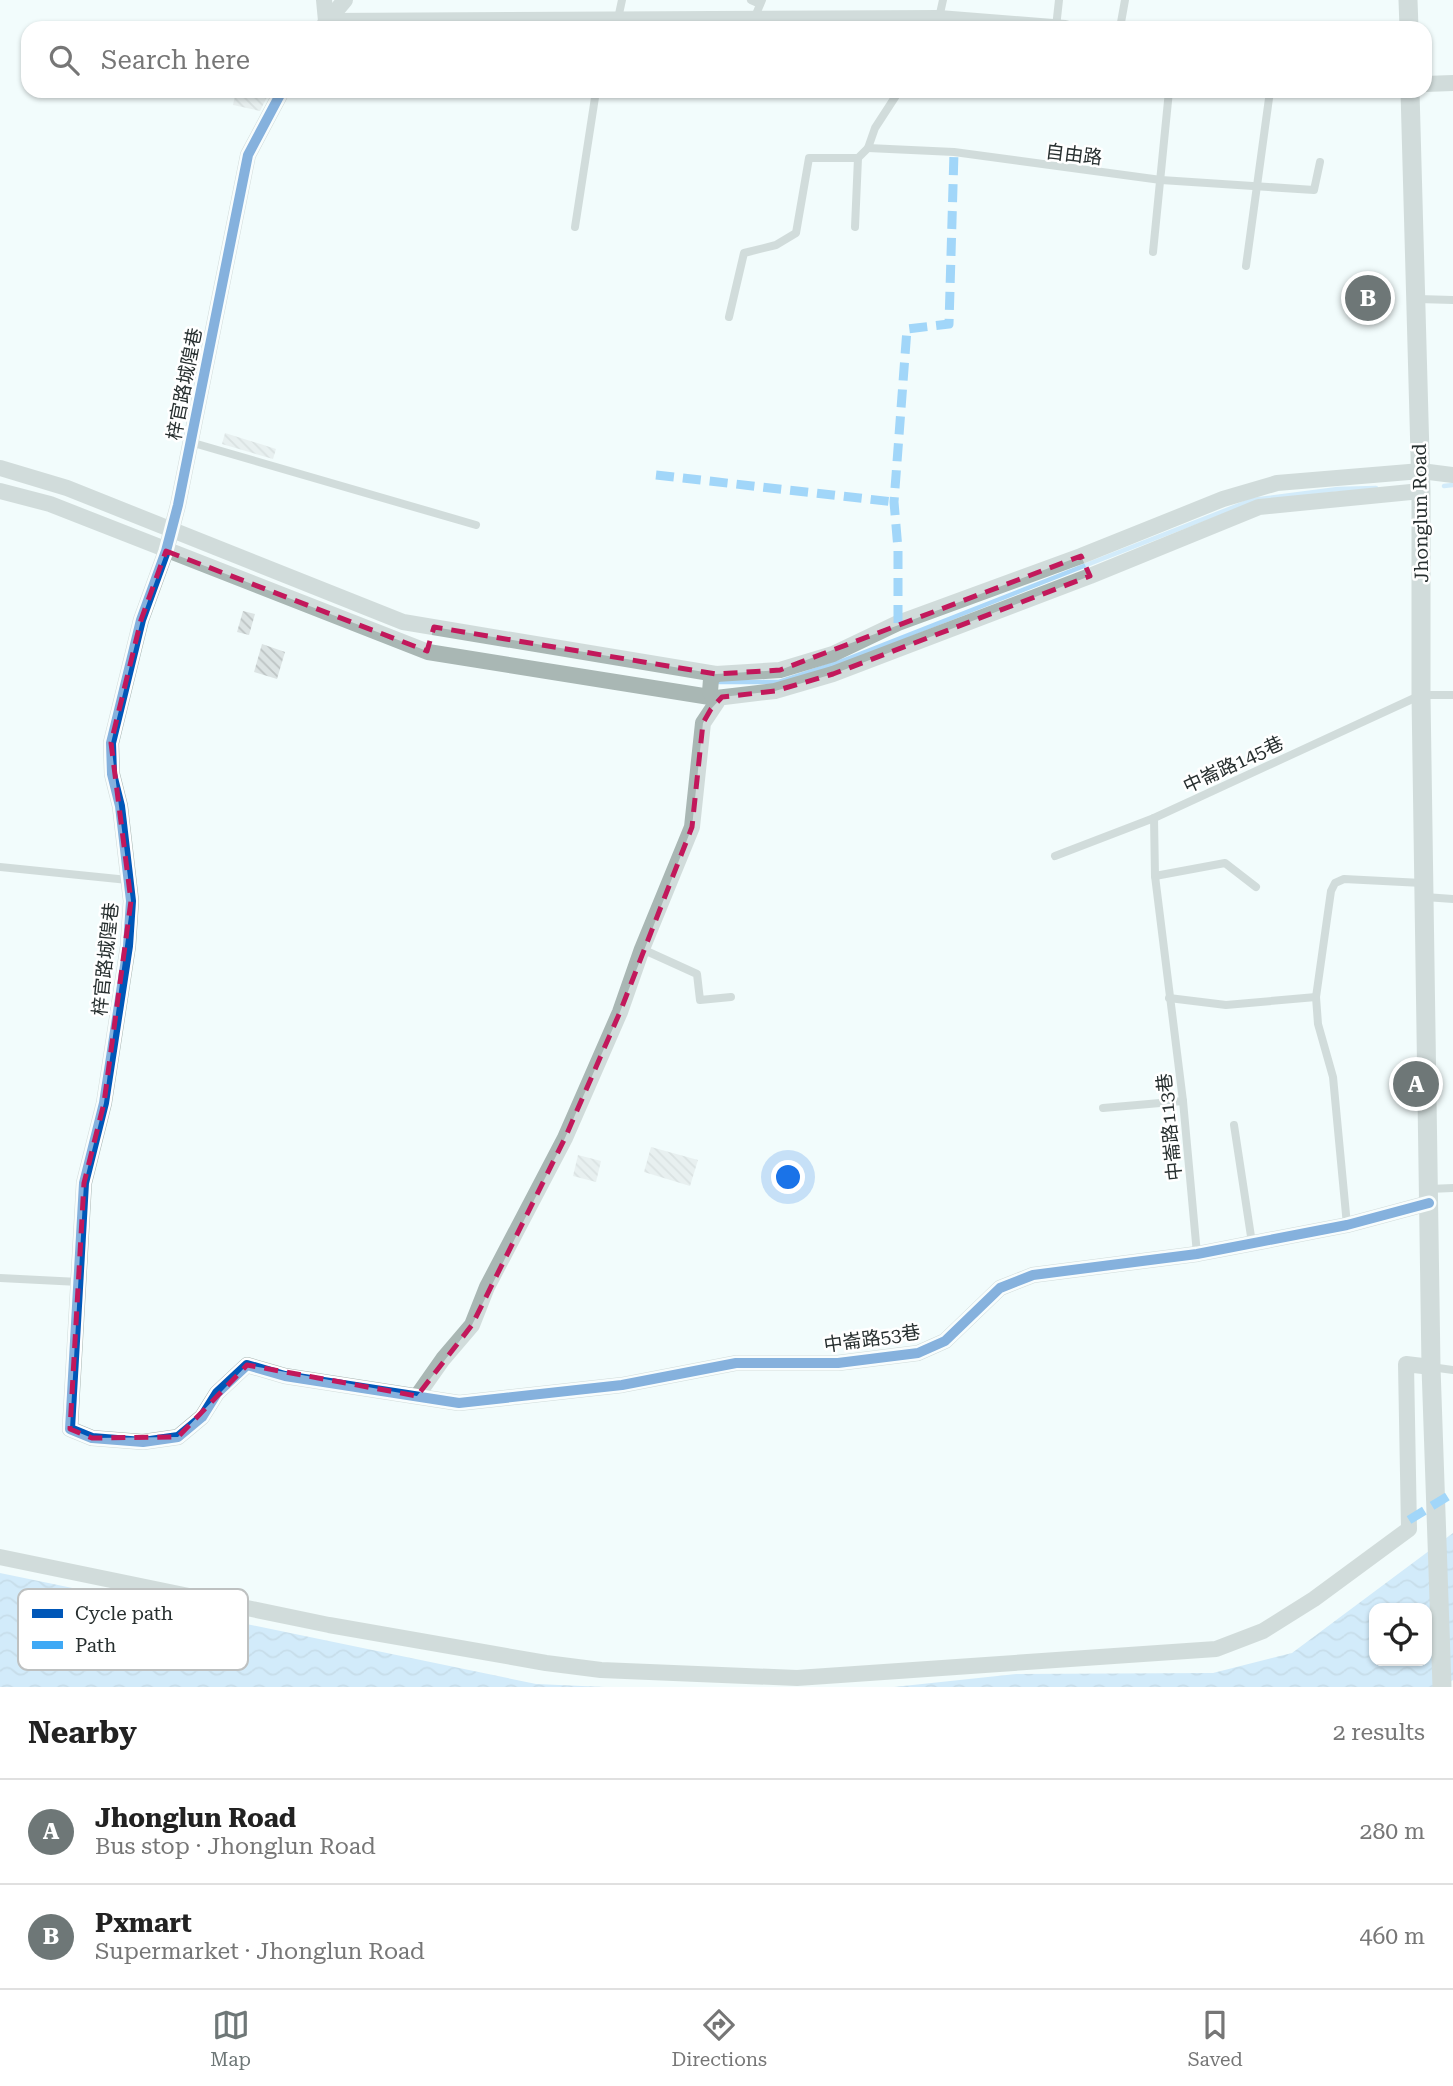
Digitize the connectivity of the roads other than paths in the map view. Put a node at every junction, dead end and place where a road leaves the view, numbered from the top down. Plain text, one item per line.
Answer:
1 (324, 0) edge
2 (345, 0) edge
3 (622, 0) edge
4 (751, 0) edge
5 (943, 0) edge
6 (1059, 0) edge
7 (1125, 0) edge
8 (1408, 0) edge
9 (759, 8) edge
10 (324, 21) edge
11 (327, 21) edge
12 (618, 21) edge
13 (644, 21) edge
14 (912, 21) edge
15 (936, 21) edge
16 (1060, 21) edge
17 (1121, 21) edge
18 (1409, 21) edge
19 (1453, 83) edge
20 (1432, 84) edge
21 (278, 98) edge
22 (595, 98) edge
23 (894, 98) edge
24 (1168, 98) edge
25 (1269, 98) edge
26 (1410, 98) edge
27 (868, 148) junction
28 (859, 158) junction
29 (1320, 162) dead end
30 (1160, 180) junction
31 (1258, 185) junction
32 (855, 227) dead end
33 (575, 228) dead end
34 (1153, 252) dead end
35 (1246, 266) dead end
36 (1416, 299) junction
37 (1453, 300) edge
38 (729, 317) dead end
39 (190, 442) junction
40 (0, 468) edge
41 (1421, 471) junction
42 (1453, 475) edge
43 (0, 491) edge
44 (1421, 491) junction
45 (476, 525) dead end
46 (171, 529) junction
47 (166, 551) junction
48 (1086, 566) junction
49 (430, 639) junction
50 (713, 686) junction
51 (1421, 695) junction
52 (1453, 695) edge
53 (1154, 818) junction
54 (1055, 856) dead end
55 (0, 867) edge
56 (1156, 876) junction
57 (128, 880) junction
58 (1256, 887) dead end
59 (1424, 890) junction
60 (1453, 899) edge
61 (642, 949) junction
62 (731, 997) dead end
63 (1316, 997) junction
64 (1169, 998) junction
65 (1183, 1101) junction
66 (1103, 1108) dead end
67 (1234, 1125) dead end
68 (1453, 1188) edge
69 (1429, 1196) junction
70 (1347, 1225) junction
71 (1252, 1243) junction
72 (1197, 1254) junction
73 (0, 1278) edge
74 (79, 1282) junction
75 (1430, 1367) junction
76 (1453, 1370) edge
77 (417, 1396) junction
78 (0, 1557) edge
79 (155, 1589) edge
80 (248, 1608) edge
81 (1442, 1687) edge

1 - 10 street
2 - 11 street
3 - 12 lane
4 - 9 lane
5 - 15 lane
6 - 16 lane
7 - 17 lane
8 - 18 street
9 - 13 street
9 - 14 street
19 - 20 street
21 - 39 street, 梓官路城隍巷
22 - 33 lane
23 - 27 lane
24 - 30 lane
25 - 31 lane
26 - 36 street, Jhonglun Road
27 - 28 lane
27 - 30 lane, 自由路
28 - 32 lane
28 - 38 lane
29 - 31 lane, 自由路
30 - 31 lane, 自由路
30 - 34 lane
31 - 35 lane
36 - 37 lane
36 - 41 street, Jhonglun Road
39 - 45 lane
39 - 46 street, 梓官路城隍巷
40 - 46 street
41 - 42 street
41 - 44 street, Jhonglun Road
41 - 48 street
43 - 47 street
44 - 48 street
44 - 51 street, Jhonglun Road
46 - 47 street, 梓官路城隍巷
46 - 49 street
47 - 49 street
47 - 57 street, 梓官路城隍巷
48 - 50 street
48 - 50 street
49 - 50 street
49 - 50 street
50 - 61 street
51 - 52 lane
51 - 53 lane, 中崙路145巷
51 - 59 street, Jhonglun Road
53 - 54 lane, 中崙路145巷
53 - 56 lane, 中崙路113巷
55 - 57 lane
56 - 58 lane
56 - 64 lane, 中崙路113巷
57 - 74 street, 梓官路城隍巷
59 - 60 lane
59 - 63 lane
59 - 69 street, Jhonglun Road
61 - 62 lane
61 - 77 street
63 - 64 lane
63 - 70 lane
64 - 65 lane, 中崙路113巷
65 - 66 lane
65 - 72 lane, 中崙路113巷
67 - 71 lane
68 - 69 lane
69 - 70 street, 中崙路53巷
69 - 75 street, Jhonglun Road
70 - 71 street, 中崙路53巷
71 - 72 street, 中崙路53巷
72 - 77 street, 中崙路53巷
73 - 74 lane
74 - 77 street, 梓官路城隍巷
75 - 76 lane
75 - 80 street
75 - 81 street, Jhonglun Road
78 - 79 street

